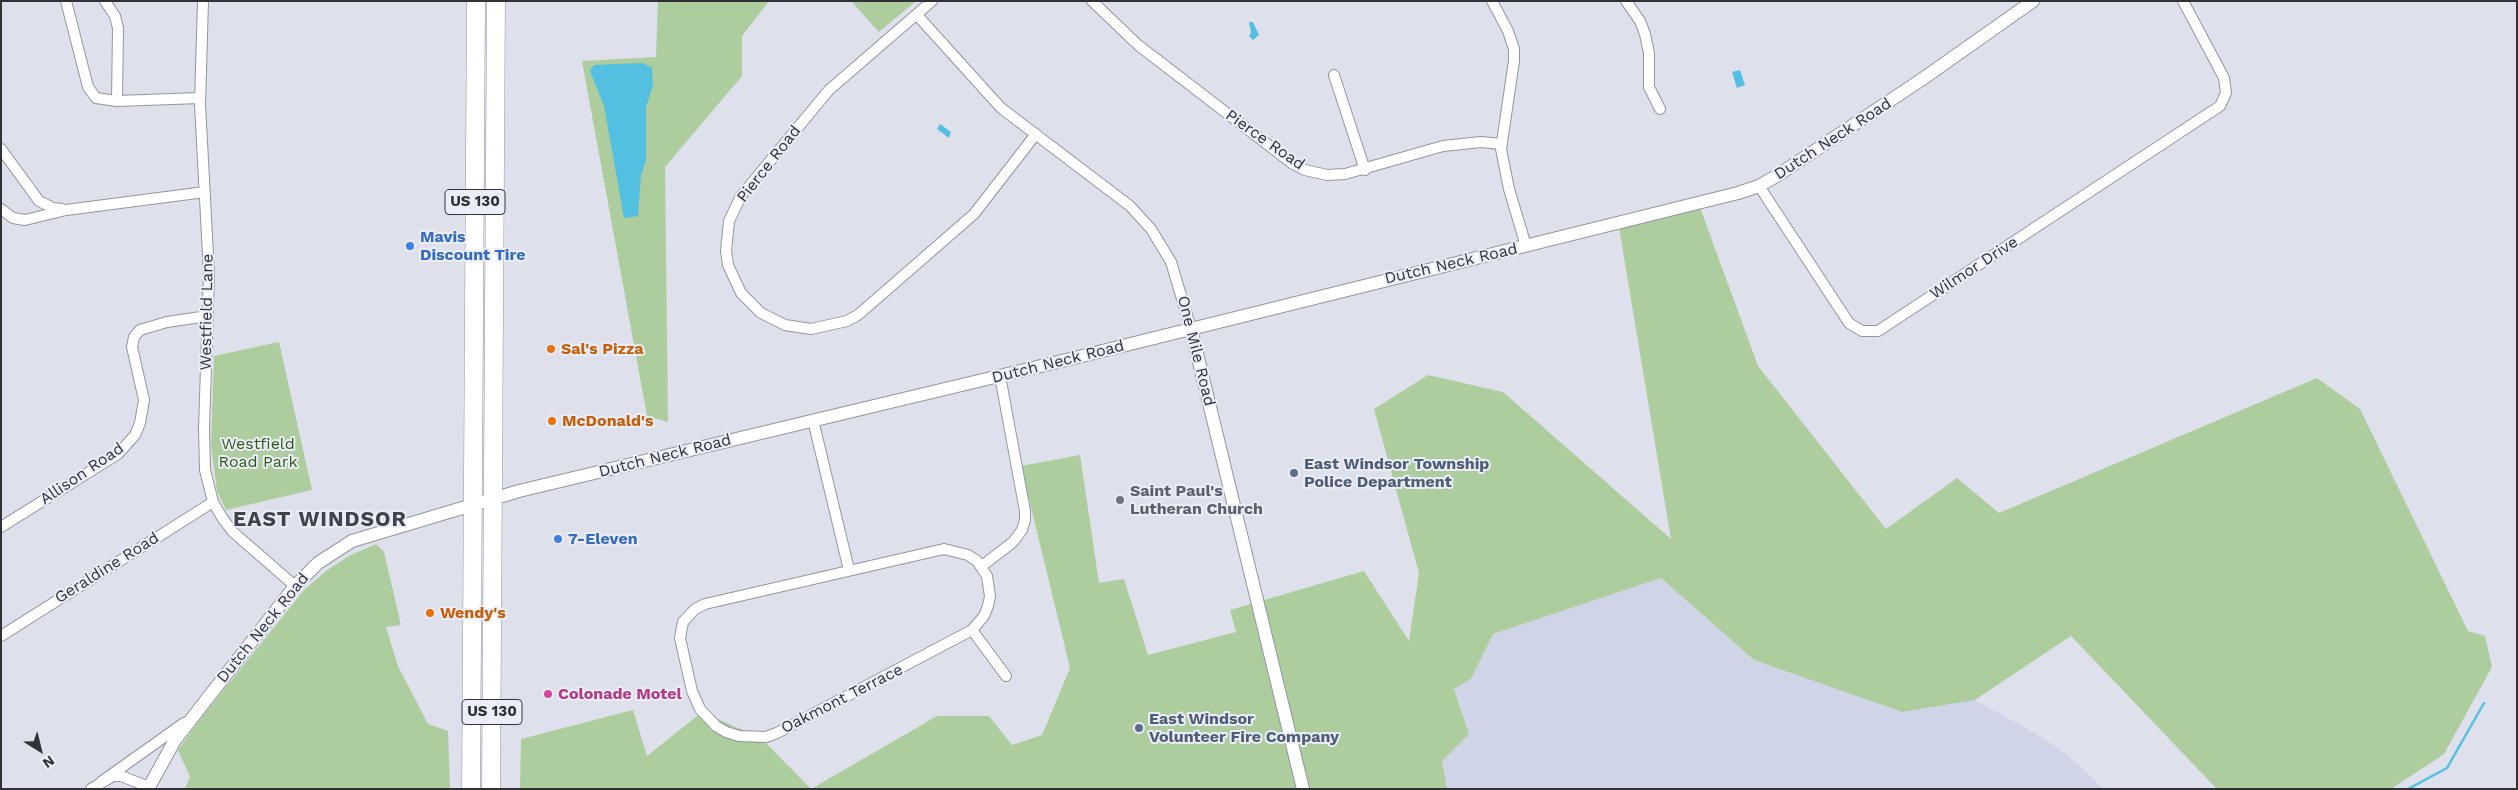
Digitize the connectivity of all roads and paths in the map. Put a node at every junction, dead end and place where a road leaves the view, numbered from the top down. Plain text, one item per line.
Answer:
1 (66, 1) edge
2 (105, 1) edge
3 (203, 1) edge
4 (476, 1) edge
5 (496, 1) edge
6 (932, 1) edge
7 (1092, 1) edge
8 (1626, 1) edge
9 (2033, 1) edge
10 (2183, 1) edge
11 (1493, 2) edge
12 (917, 14) junction
13 (476, 32) junction
14 (496, 33) junction
15 (1334, 75) dead end
16 (200, 98) junction
17 (117, 100) junction
18 (1660, 108) dead end
19 (1036, 134) junction
20 (1502, 144) junction
21 (1, 149) edge
22 (1365, 170) junction
23 (1759, 186) junction
24 (205, 192) junction
25 (1, 209) edge
26 (66, 210) junction
27 (1526, 246) junction
28 (208, 316) junction
29 (1191, 329) junction
30 (1000, 376) junction
31 (813, 420) junction
32 (493, 499) junction
33 (213, 502) junction
34 (473, 506) junction
35 (1, 527) edge
36 (982, 566) junction
37 (849, 570) junction
38 (295, 586) junction
39 (972, 630) junction
40 (1, 636) edge
41 (1006, 676) dead end
42 (191, 718) junction
43 (101, 782) junction
44 (148, 788) edge
45 (91, 789) edge
46 (471, 789) edge
47 (491, 789) edge
48 (1303, 789) edge

1 - 17 street
2 - 17 street
3 - 16 street, Westfield Lane
4 - 13 highway, US 130
5 - 14 highway, US 130
6 - 12 street, Pierce Road
7 - 22 street, Pierce Road
8 - 18 street
9 - 23 street, Dutch Neck Road
10 - 23 street, Wilmor Drive
11 - 20 street
12 - 19 street, One Mile Road
12 - 19 street, Pierce Road
13 - 14 street
13 - 34 highway, US 130
14 - 32 highway, US 130
15 - 22 street
16 - 17 street
16 - 24 street, Westfield Lane
19 - 29 street, One Mile Road
20 - 22 street, Pierce Road
20 - 27 street
21 - 26 street
23 - 27 street, Dutch Neck Road
24 - 26 street
24 - 28 street, Westfield Lane
25 - 26 street
27 - 29 street, Dutch Neck Road
28 - 33 street, Westfield Lane
28 - 35 street, Allison Road
29 - 30 street, Dutch Neck Road
29 - 48 street, One Mile Road
30 - 31 street, Dutch Neck Road
30 - 36 street
31 - 32 street, Dutch Neck Road
31 - 37 street
32 - 34 street, Dutch Neck Road
32 - 47 highway, US 130
33 - 38 street, Westfield Lane
33 - 40 street, Geraldine Road
34 - 38 street, Dutch Neck Road
34 - 46 highway, US 130
36 - 37 street, Oakmont Terrace
36 - 39 street, Oakmont Terrace
37 - 39 street, Oakmont Terrace
38 - 42 street, Dutch Neck Road
39 - 41 street
42 - 43 street
42 - 44 street, Dutch Neck Road
43 - 44 street
43 - 45 street

